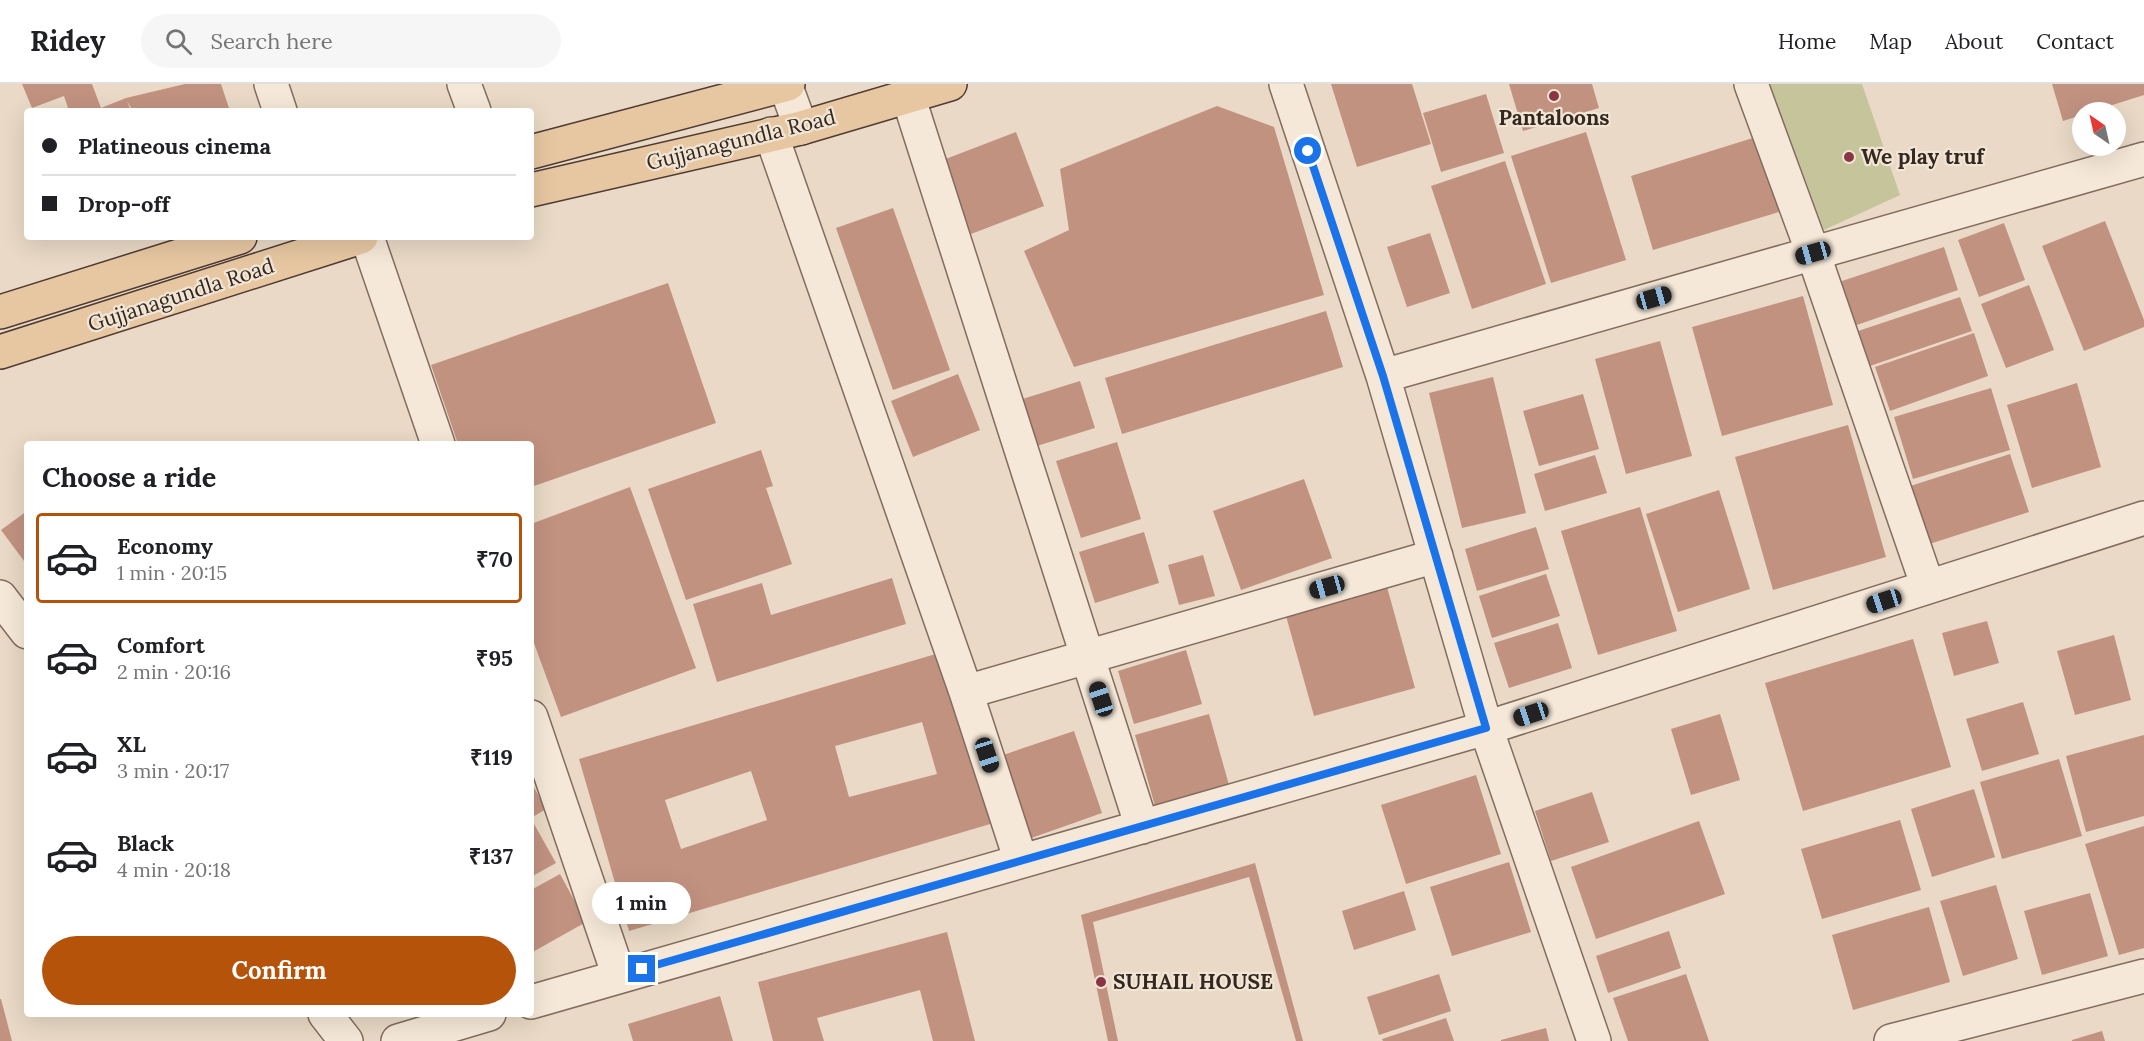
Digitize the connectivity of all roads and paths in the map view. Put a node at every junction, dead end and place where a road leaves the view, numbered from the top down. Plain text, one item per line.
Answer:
1 (271, 84) edge
2 (464, 84) edge
3 (786, 84) edge
4 (950, 84) edge
5 (1286, 84) edge
6 (1750, 84) edge
7 (908, 96) junction
8 (279, 108) edge
9 (473, 108) edge
10 (786, 131) junction
11 (534, 151) edge
12 (2144, 159) edge
13 (534, 189) edge
14 (230, 240) edge
15 (353, 240) edge
16 (368, 240) edge
17 (1813, 253) junction
18 (0, 312) edge
19 (0, 352) edge
20 (1383, 376) junction
21 (437, 441) edge
22 (2144, 518) edge
23 (1436, 556) junction
24 (1928, 587) junction
25 (0, 597) edge
26 (24, 628) edge
27 (1088, 657) junction
28 (966, 692) junction
29 (534, 726) edge
30 (1486, 728) junction
31 (1142, 827) junction
32 (1021, 861) junction
33 (619, 975) junction
34 (2144, 976) edge
35 (534, 1001) edge
36 (327, 1017) edge
37 (479, 1017) edge
38 (346, 1041) edge
39 (398, 1041) edge
40 (1594, 1041) edge
41 (1891, 1041) edge

1 - 8 street
2 - 9 street
3 - 10 street
3 - 11 main road, Gujjanagundla Road
4 - 7 main road, Gujjanagundla Road
5 - 20 street
6 - 17 street
7 - 10 main road, Gujjanagundla Road
7 - 27 street
10 - 13 main road, Gujjanagundla Road
10 - 28 street
12 - 17 street
14 - 18 main road, Gujjanagundla Road
15 - 19 main road, Gujjanagundla Road
16 - 21 street
17 - 20 street
17 - 24 street
20 - 23 street
22 - 24 street
23 - 27 street
23 - 30 street
24 - 30 street
25 - 26 street
27 - 28 street
27 - 31 street
28 - 32 street
29 - 33 street
30 - 31 street
30 - 40 street
31 - 32 street
32 - 33 street
33 - 35 street
34 - 41 street
36 - 38 street
37 - 39 street

